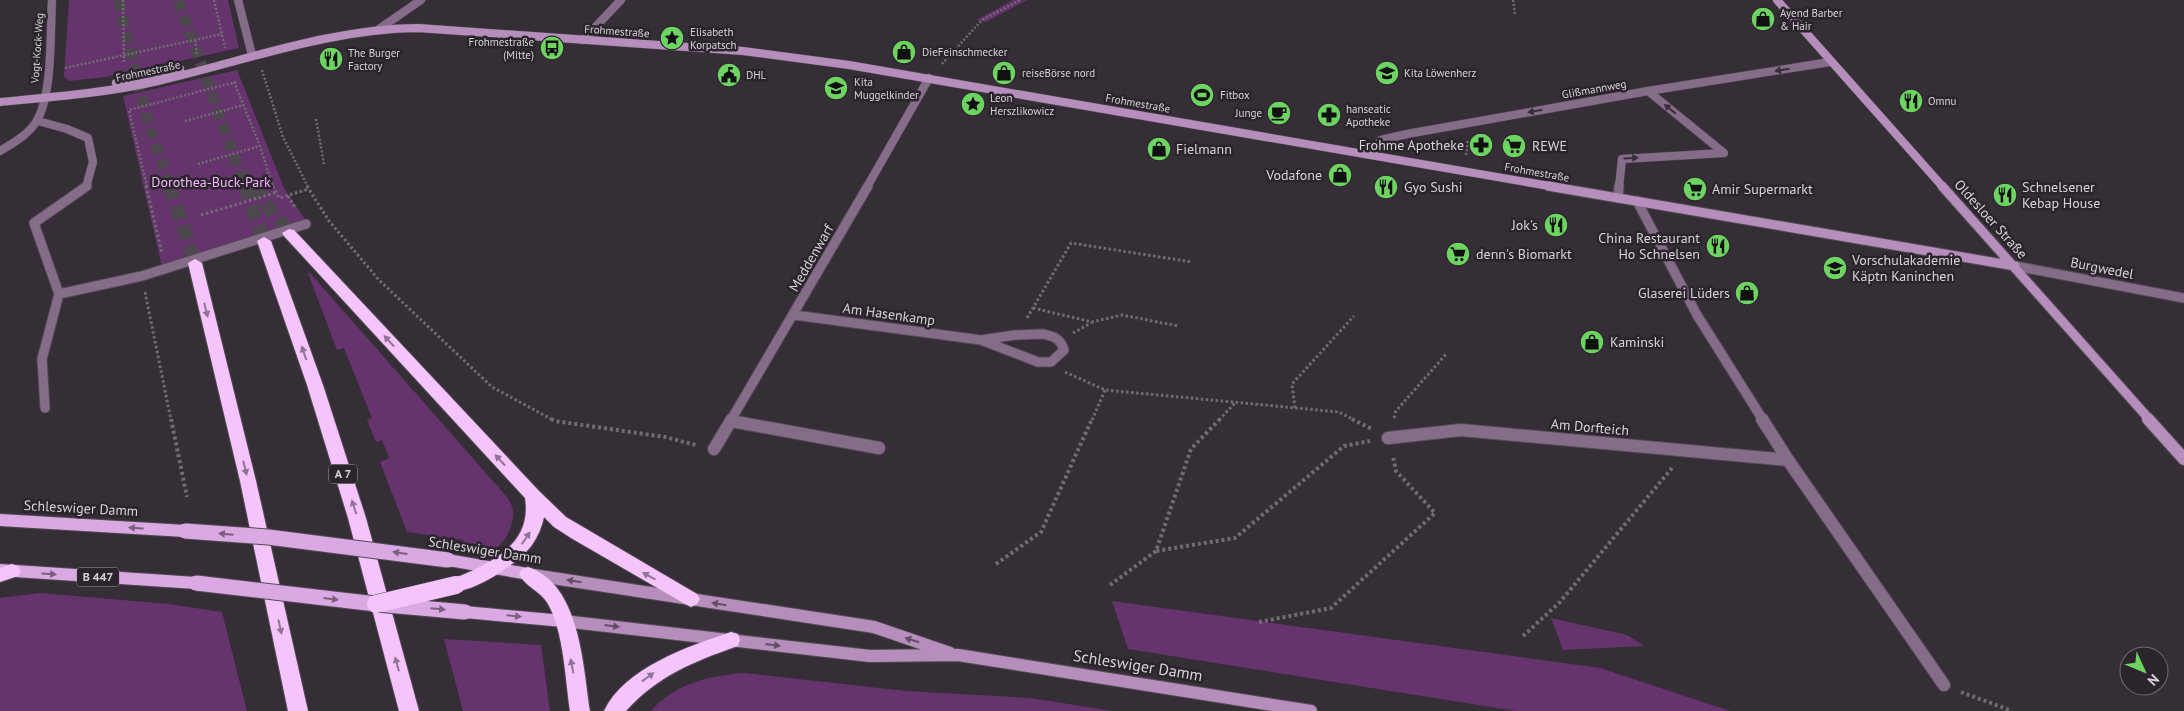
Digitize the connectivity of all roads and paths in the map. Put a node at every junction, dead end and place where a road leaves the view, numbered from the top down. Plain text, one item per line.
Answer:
1 (52, 0) edge
2 (123, 0) edge
3 (214, 0) edge
4 (238, 0) edge
5 (421, 0) edge
6 (621, 0) edge
7 (1020, 0) edge
8 (1512, 0) edge
9 (1777, 0) edge
10 (1515, 14) dead end
11 (379, 29) junction
12 (222, 34) junction
13 (194, 40) junction
14 (583, 40) junction
15 (255, 54) junction
16 (124, 55) junction
17 (197, 57) dead end
18 (225, 58) junction
19 (1830, 62) junction
20 (47, 72) junction
21 (929, 78) junction
22 (236, 82) junction
23 (206, 85) dead end
24 (1648, 91) junction
25 (46, 98) junction
26 (0, 102) edge
27 (244, 105) junction
28 (316, 119) dead end
29 (38, 121) junction
30 (185, 121) dead end
31 (1470, 123) junction
32 (260, 146) junction
33 (0, 151) edge
34 (1371, 155) junction
35 (198, 164) dead end
36 (324, 164) dead end
37 (1463, 171) junction
38 (309, 189) junction
39 (275, 193) junction
40 (1618, 198) junction
41 (1637, 201) junction
42 (201, 216) dead end
43 (306, 224) dead end
44 (290, 233) tunnel mouth
45 (264, 241) tunnel mouth
46 (162, 256) dead end
47 (1192, 262) dead end
48 (194, 263) tunnel mouth
49 (2015, 266) junction
50 (142, 276) junction
51 (59, 294) junction
52 (2184, 298) edge
53 (1033, 308) junction
54 (794, 315) junction
55 (1354, 316) dead end
56 (1178, 326) dead end
57 (1017, 335) junction
58 (981, 340) junction
59 (1447, 353) dead end
60 (1051, 362) junction
61 (1105, 390) junction
62 (1235, 403) junction
63 (45, 408) dead end
64 (1295, 408) junction
65 (731, 421) junction
66 (1388, 438) junction
67 (879, 448) dead end
68 (714, 449) joint
69 (1686, 451) junction
70 (2184, 459) edge
71 (1788, 460) junction
72 (533, 496) junction
73 (187, 497) dead end
74 (0, 520) edge
75 (1156, 551) junction
76 (996, 564) dead end
77 (494, 568) junction
78 (4, 572) edge
79 (528, 574) junction
80 (1110, 585) dead end
81 (691, 599) junction
82 (376, 604) junction
83 (564, 620) junction
84 (1259, 622) dead end
85 (1523, 636) dead end
86 (731, 640) junction
87 (958, 655) junction
88 (1944, 685) joint
89 (298, 711) edge
90 (409, 711) edge
91 (580, 711) edge
92 (614, 711) edge
93 (1311, 711) edge
94 (2012, 711) edge

1 - 20 street, Vogt-Kock-Weg
2 - 16 path
3 - 12 path
4 - 15 street
5 - 11 street
6 - 14 street
7 - 21 path
8 - 10 path
9 - 19 street, Oldesloer Straße
11 - 14 street, Frohmestraße
11 - 15 street, Frohmestraße
12 - 13 path
12 - 18 path
13 - 16 path
13 - 17 path
14 - 21 street, Frohmestraße
15 - 18 street, Frohmestraße
15 - 25 street, Frohmestraße
15 - 38 path
16 - 20 path
18 - 25 street, Frohmestraße
19 -> 24 street, Glißmannweg
19 - 49 street, Oldesloer Straße
20 - 25 street, Vogt-Kock-Weg
21 - 34 street, Frohmestraße
21 - 54 street, Meddenwarf
22 - 23 path
22 - 27 path
22 - 46 path
24 -> 31 street, Glißmannweg
40 -> 24 street
25 - 26 street, Frohmestraße
25 - 29 street
27 - 30 path
27 - 32 path
28 - 36 path
29 - 33 street
29 - 51 street
31 - 34 street, Glißmannweg
31 - 37 path
32 - 35 path
32 - 39 path
34 - 37 street, Frohmestraße
37 - 40 street, Frohmestraße
38 - 39 path
38 - 68 path
39 - 42 path
40 - 41 street, Frohmestraße
41 - 49 street, Frohmestraße
41 - 71 street
43 - 50 street
72 -> 44 highway
90 -> 45 highway, A 7
47 - 53 path
48 -> 89 highway
49 - 52 street, Burgwedel
49 - 70 street, Oldesloer Straße
50 - 51 street
50 - 73 path
51 - 63 street
53 - 56 path
53 - 57 path
54 - 58 street, Am Hasenkamp
54 - 65 street, Meddenwarf
55 - 64 path
57 - 58 street, Am Hasenkamp
57 - 60 street, Am Hasenkamp
58 - 60 street, Am Hasenkamp
59 - 66 path
60 - 61 path
61 - 62 path
61 - 76 path
62 - 64 path
62 - 75 path
64 - 66 path
65 - 67 street
65 - 68 street, Meddenwarf
66 - 69 street, Am Dorfteich
66 - 75 path
66 - 84 path
69 - 71 street, Am Dorfteich
69 - 85 path
71 - 88 street
77 -> 72 highway
81 -> 72 highway
77 -> 74 main road, Schleswiger Damm, bridge
75 - 80 path
77 - 79 main road, Schleswiger Damm
77 - 82 highway, bridge
78 -> 82 main road, Schleswiger Damm / B 447, bridge
81 -> 79 street, Schleswiger Damm
79 - 83 highway
87 -> 81 street, Schleswiger Damm
82 -> 83 main road, Schleswiger Damm, bridge
83 -> 86 street, Schleswiger Damm
91 -> 83 highway
86 -> 87 street, Schleswiger Damm
92 -> 86 highway
87 - 93 street, Schleswiger Damm
88 - 94 path

